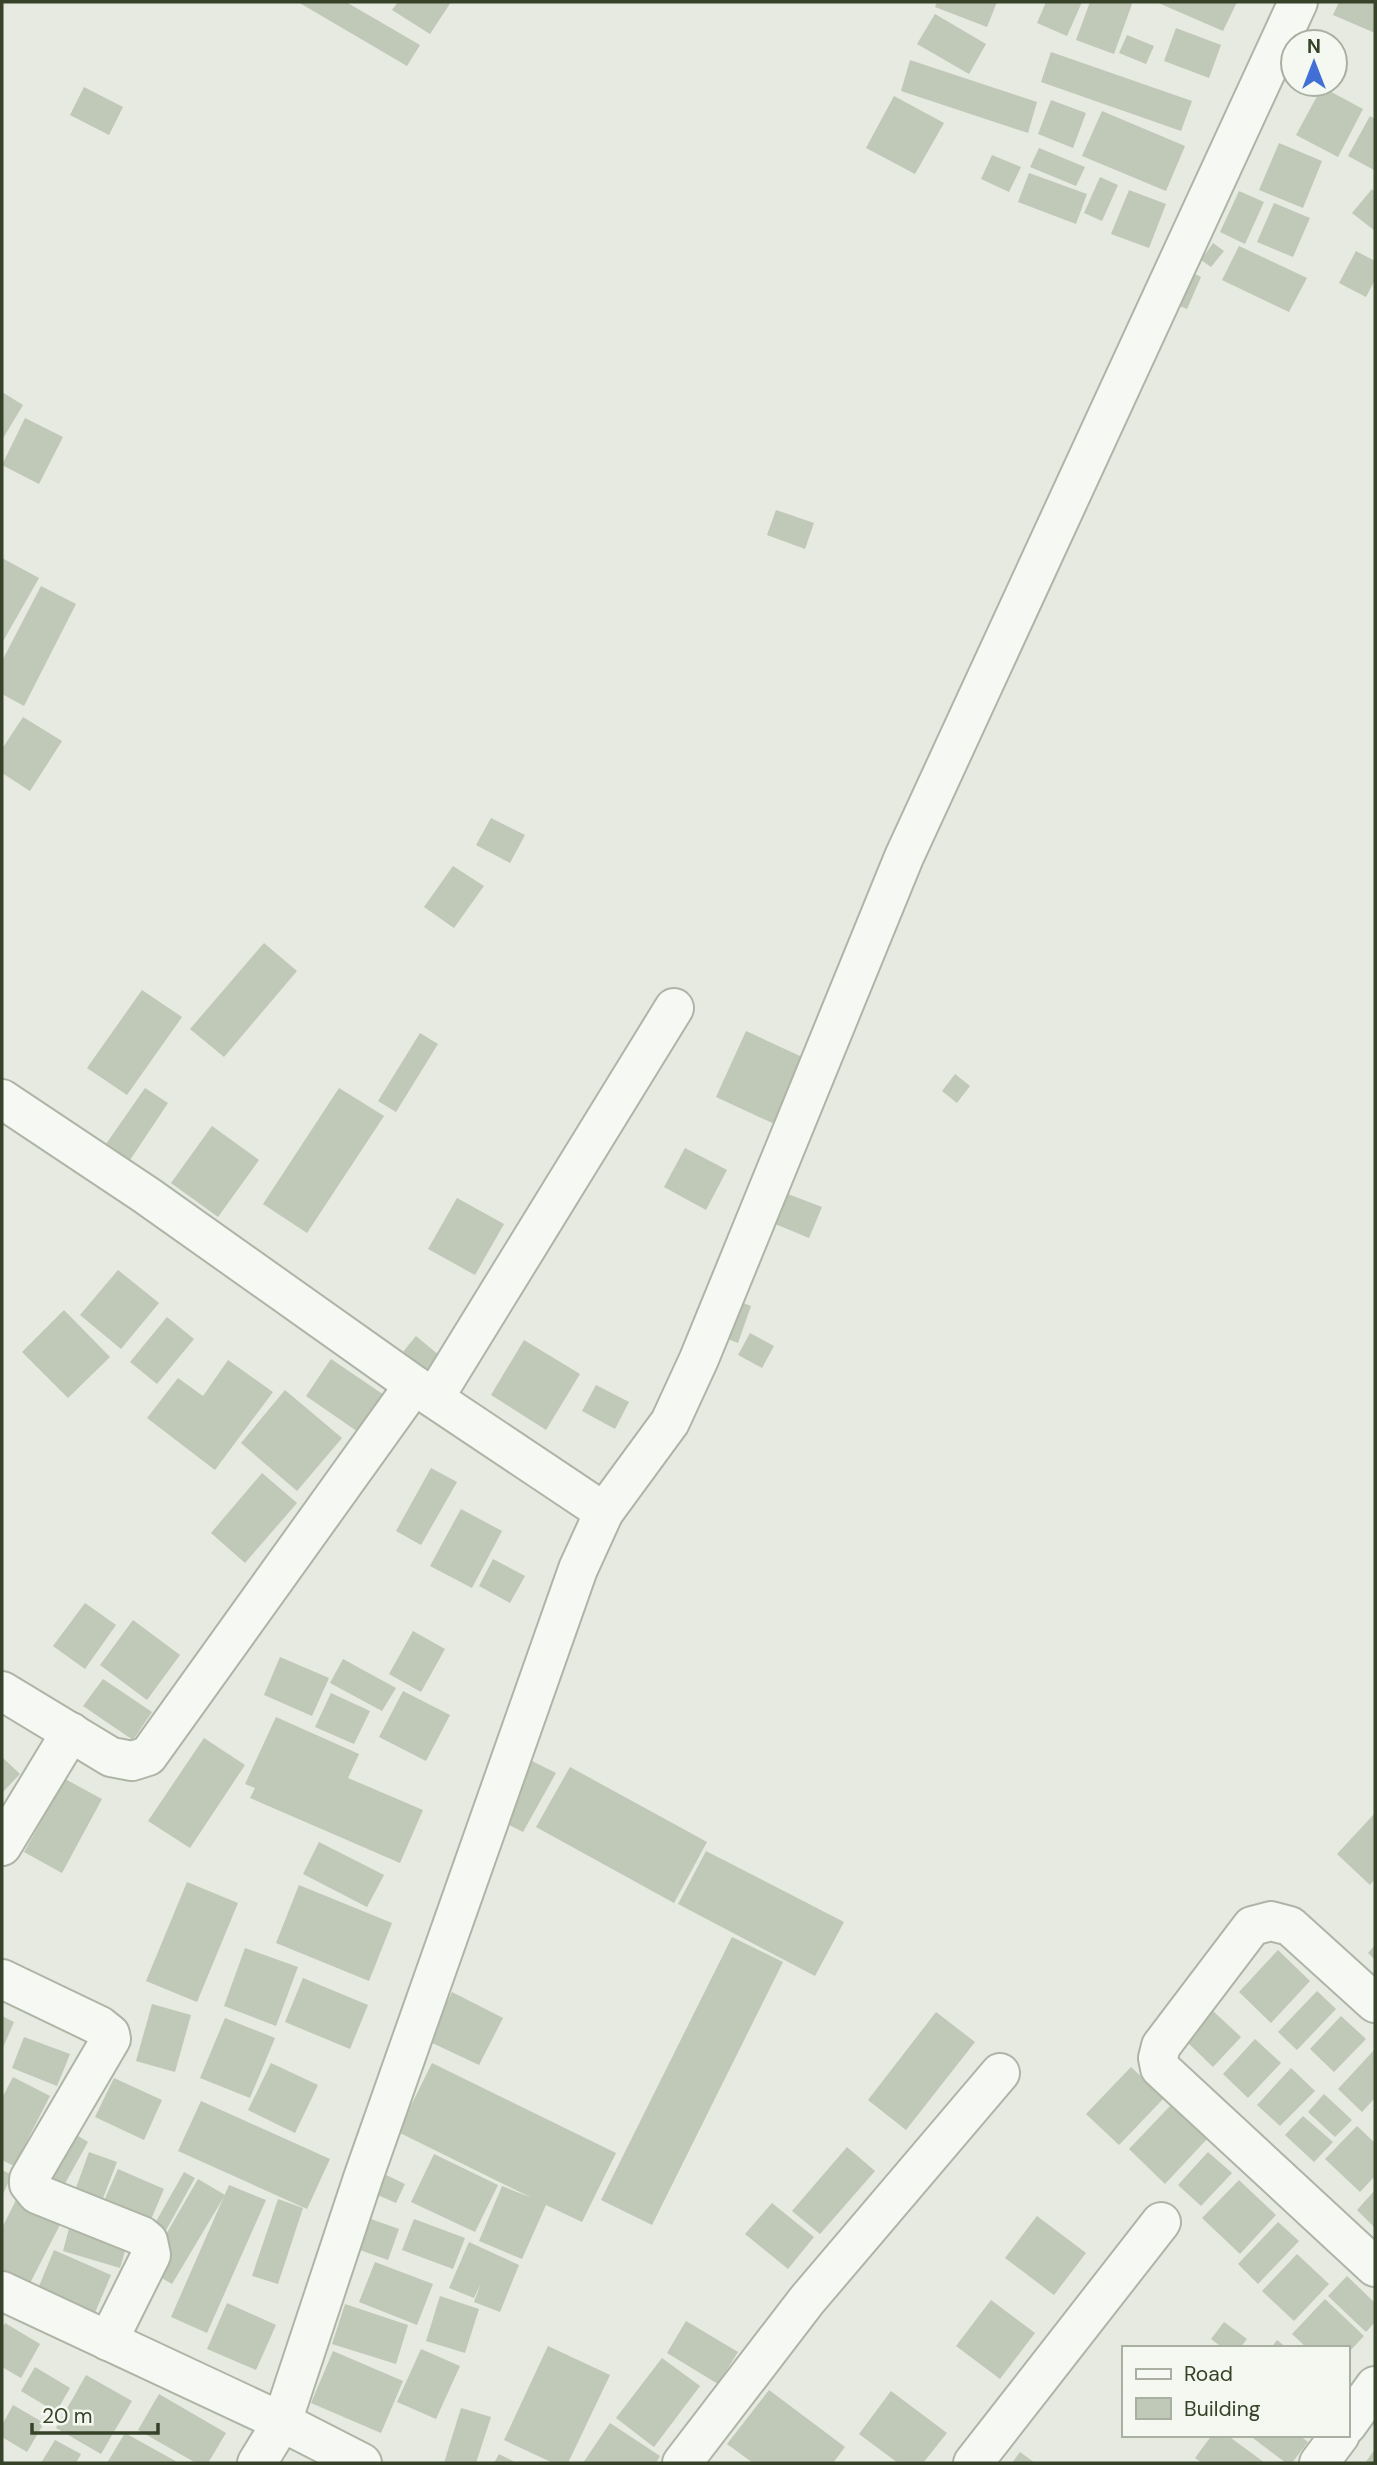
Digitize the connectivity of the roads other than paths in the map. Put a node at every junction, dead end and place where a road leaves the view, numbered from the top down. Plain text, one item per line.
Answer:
1 (1298, 2) edge
2 (674, 1008) dead end
3 (2, 1100) edge
4 (424, 1392) junction
5 (604, 1512) junction
6 (2, 1691) edge
7 (71, 1732) junction
8 (2, 1846) edge
9 (2, 1979) edge
10 (1375, 2003) edge
11 (1000, 2073) dead end
12 (1161, 2222) dead end
13 (1375, 2267) edge
14 (2, 2291) edge
15 (108, 2341) junction
16 (282, 2422) junction
17 (1340, 2437) edge
18 (257, 2463) edge
19 (362, 2463) edge
20 (682, 2463) edge
21 (973, 2463) edge
22 (1319, 2463) edge

1 - 5 street
2 - 4 street
3 - 4 street
4 - 5 street
4 - 7 street
5 - 16 street
6 - 7 street
7 - 8 street
9 - 15 street
10 - 13 street
11 - 20 street
12 - 21 street
14 - 15 street
15 - 16 street
16 - 18 street
16 - 19 street
17 - 22 street

